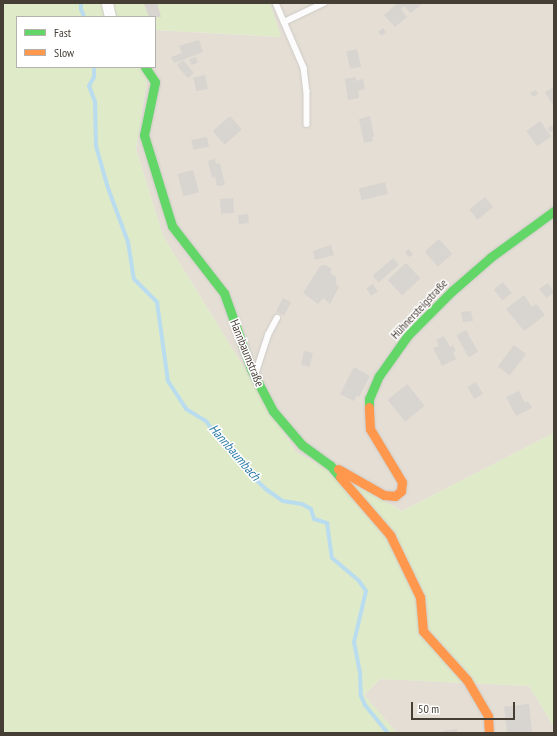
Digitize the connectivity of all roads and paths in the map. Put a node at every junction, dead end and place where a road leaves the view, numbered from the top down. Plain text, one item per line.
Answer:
1 (107, 3) edge
2 (276, 3) edge
3 (324, 3) edge
4 (110, 16) edge
5 (284, 22) junction
6 (146, 68) edge
7 (307, 124) dead end
8 (554, 211) edge
9 (278, 318) dead end
10 (255, 376) junction
11 (330, 465) junction
12 (488, 733) edge

1 - 4 street
2 - 5 lane
3 - 5 lane
5 - 7 lane
6 - 10 street, Hannbaumstraße
8 - 11 street, Hühnersteigstraße
9 - 10 lane
10 - 11 street, Hannbaumstraße
11 - 12 street, Hannbaumstraße

